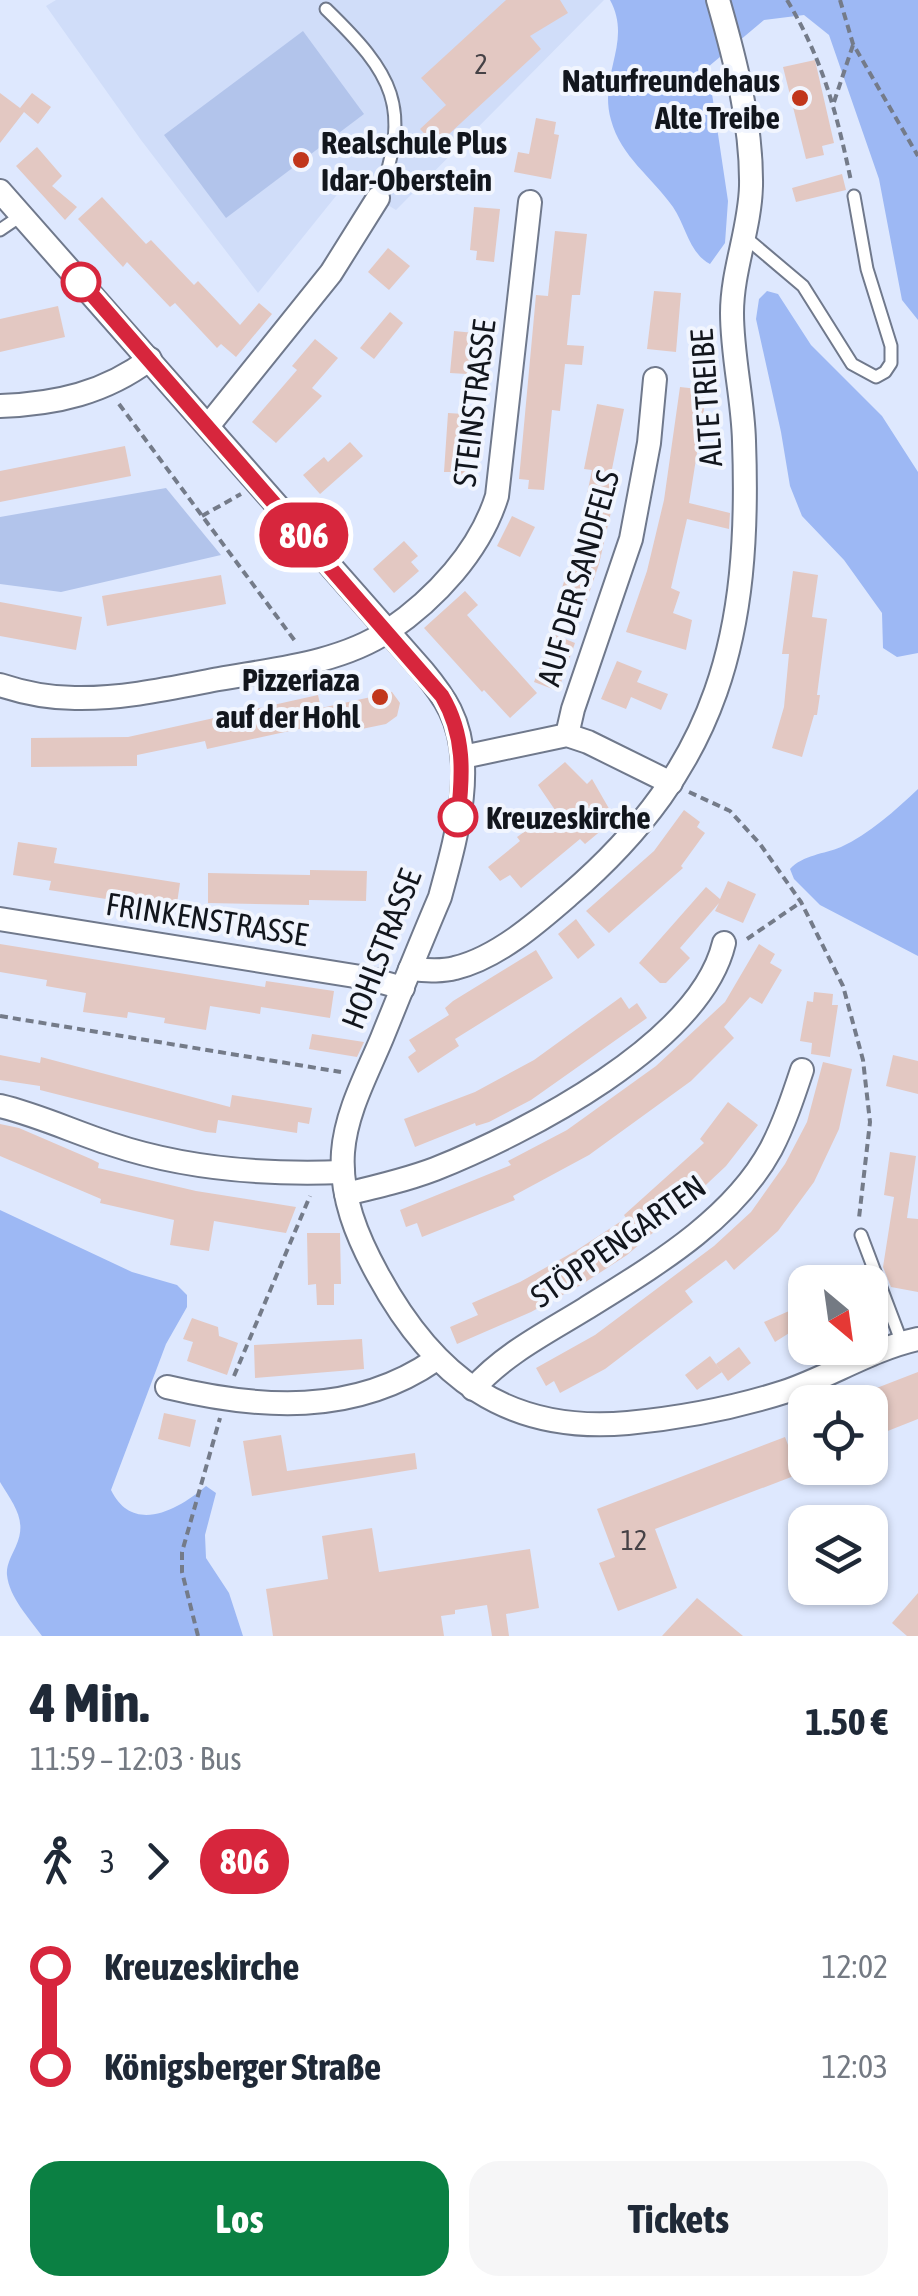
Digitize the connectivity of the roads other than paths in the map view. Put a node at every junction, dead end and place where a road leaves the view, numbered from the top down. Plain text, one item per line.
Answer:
1 (718, 0) edge
2 (326, 9) dead end
3 (0, 191) edge
4 (854, 196) road end
5 (378, 198) joint
6 (530, 202) dead end
7 (22, 216) junction
8 (0, 230) edge
9 (745, 236) junction
10 (150, 359) junction
11 (656, 380) dead end
12 (0, 406) edge
13 (208, 426) junction
14 (388, 631) junction
15 (0, 684) edge
16 (568, 735) junction
17 (462, 757) junction
18 (671, 783) junction
19 (0, 918) edge
20 (724, 943) road end
21 (406, 979) junction
22 (802, 1070) dead end
23 (0, 1106) edge
24 (344, 1183) junction
25 (861, 1235) road end
26 (910, 1341) edge
27 (436, 1360) junction
28 (167, 1387) dead end
29 (472, 1389) junction

1 - 9 street, ALTE TREIBE
2 - 5 lane
3 - 7 street, HOHLSTRASSE
4 - 9 lane
5 - 13 street
6 - 14 street, STEINSTRASSE
7 - 8 lane
7 - 10 street, HOHLSTRASSE
9 - 18 street, ALTE TREIBE
10 - 12 street
10 - 13 street, HOHLSTRASSE
11 - 16 street, AUF DER SANDFELS
13 - 14 street, HOHLSTRASSE
14 - 15 street, STEINSTRASSE
14 - 17 street, HOHLSTRASSE
16 - 17 street
16 - 18 street
17 - 21 street, HOHLSTRASSE
18 - 21 street, ALTE TREIBE
19 - 21 street, FRINKENSTRASSE
20 - 24 street
21 - 24 street, HOHLSTRASSE
22 - 29 street, STÖPPENGARTEN
23 - 24 street
24 - 27 street, HOHLSTRASSE
25 - 26 lane
26 - 29 street, HOHLSTRASSE
27 - 28 street
27 - 29 street, HOHLSTRASSE

